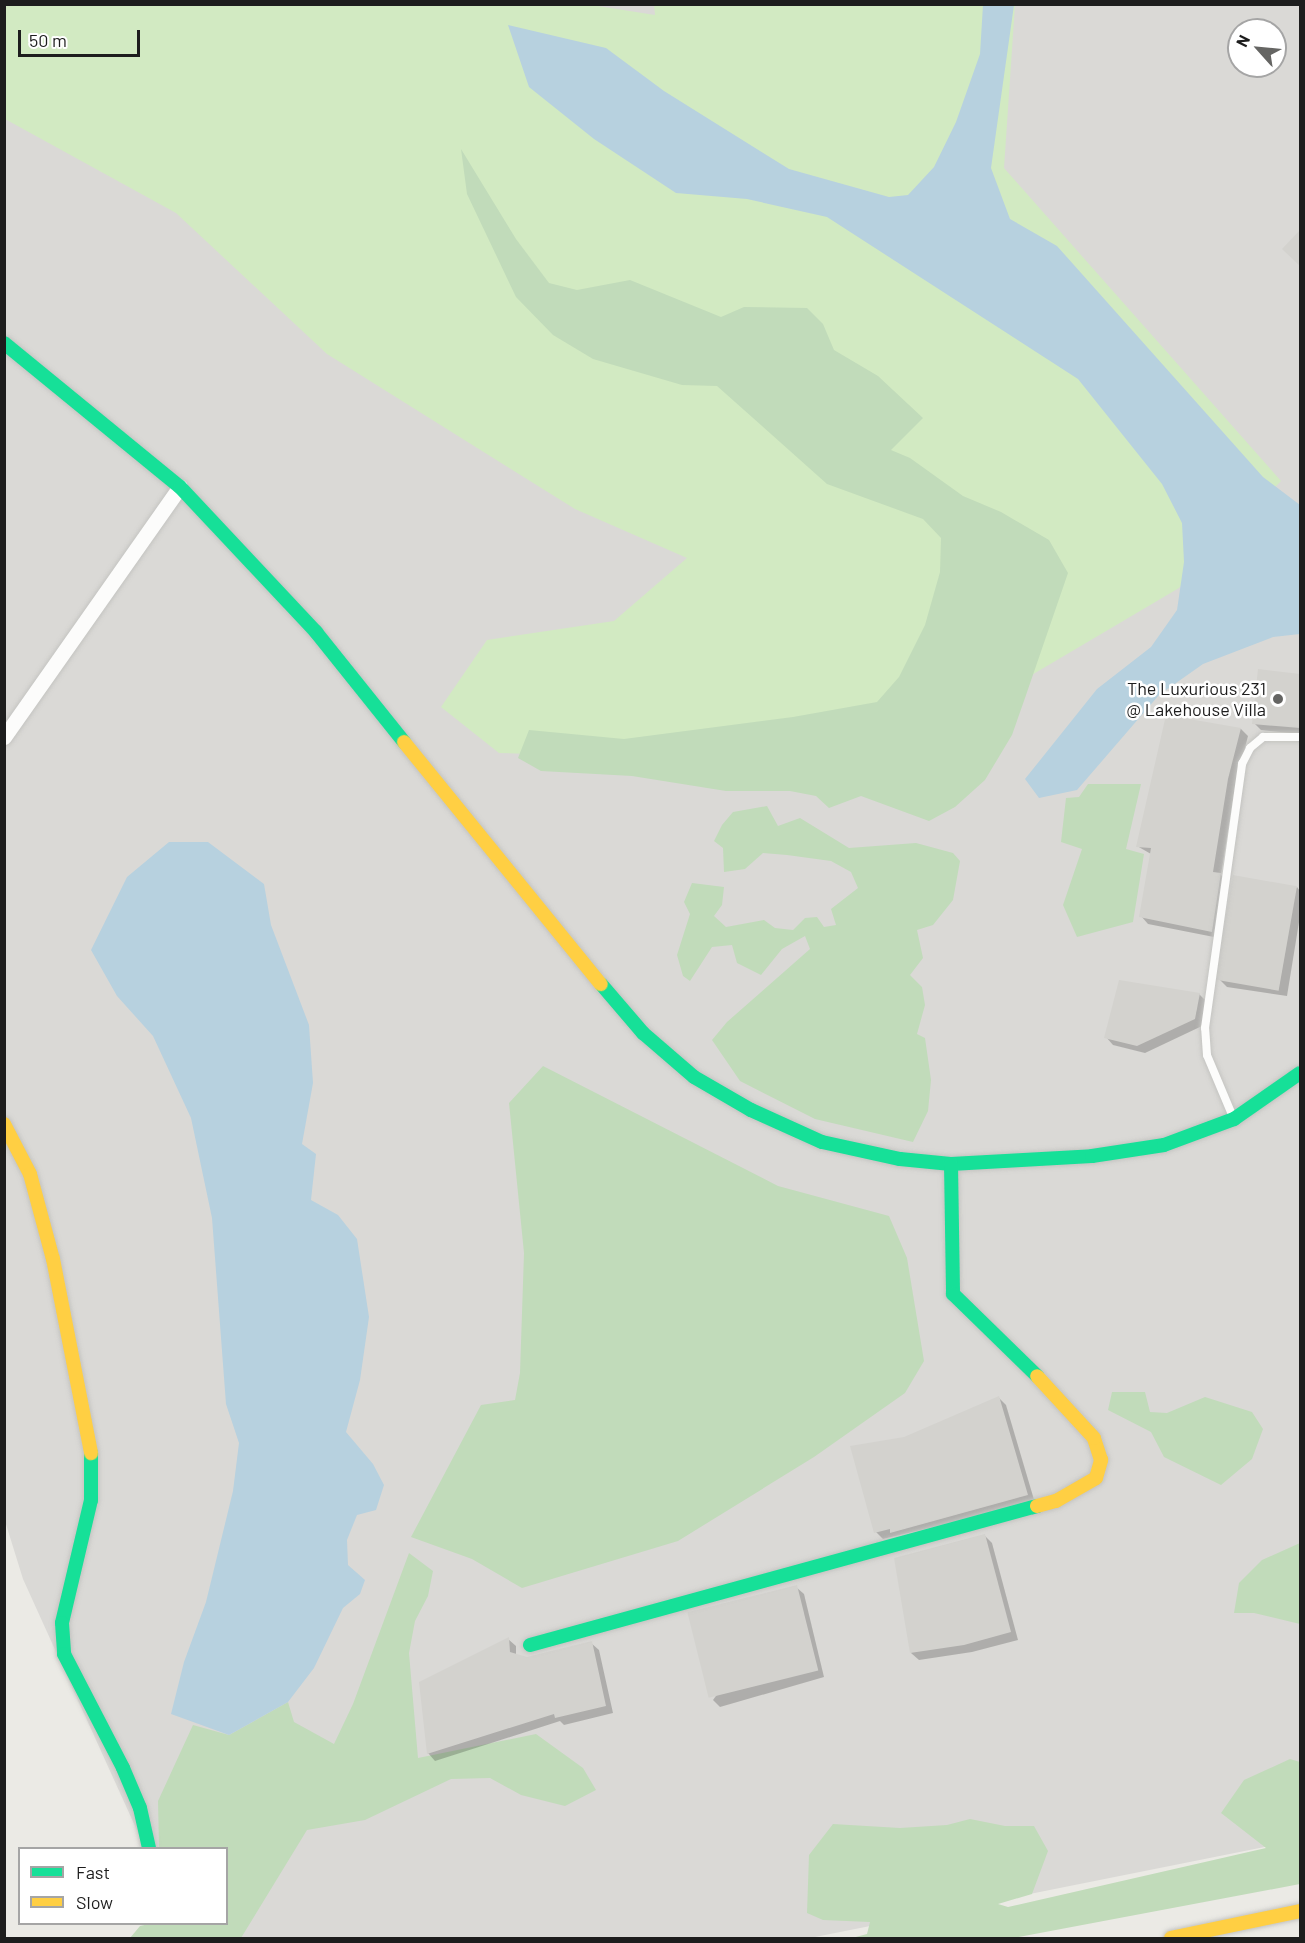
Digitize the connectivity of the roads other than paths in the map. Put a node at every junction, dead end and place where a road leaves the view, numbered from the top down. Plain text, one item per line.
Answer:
1 (4, 343) edge
2 (180, 487) junction
3 (4, 737) edge
4 (1300, 737) edge
5 (1300, 1073) edge
6 (1233, 1119) junction
7 (4, 1124) edge
8 (951, 1164) junction
9 (530, 1645) dead end
10 (149, 1847) edge
11 (1300, 1911) edge
12 (1171, 1938) edge

1 - 2 main road
2 - 3 street
2 - 8 main road
4 - 6 lane
5 - 6 main road
6 - 8 main road
7 - 10 main road
8 - 9 main road
11 - 12 main road

